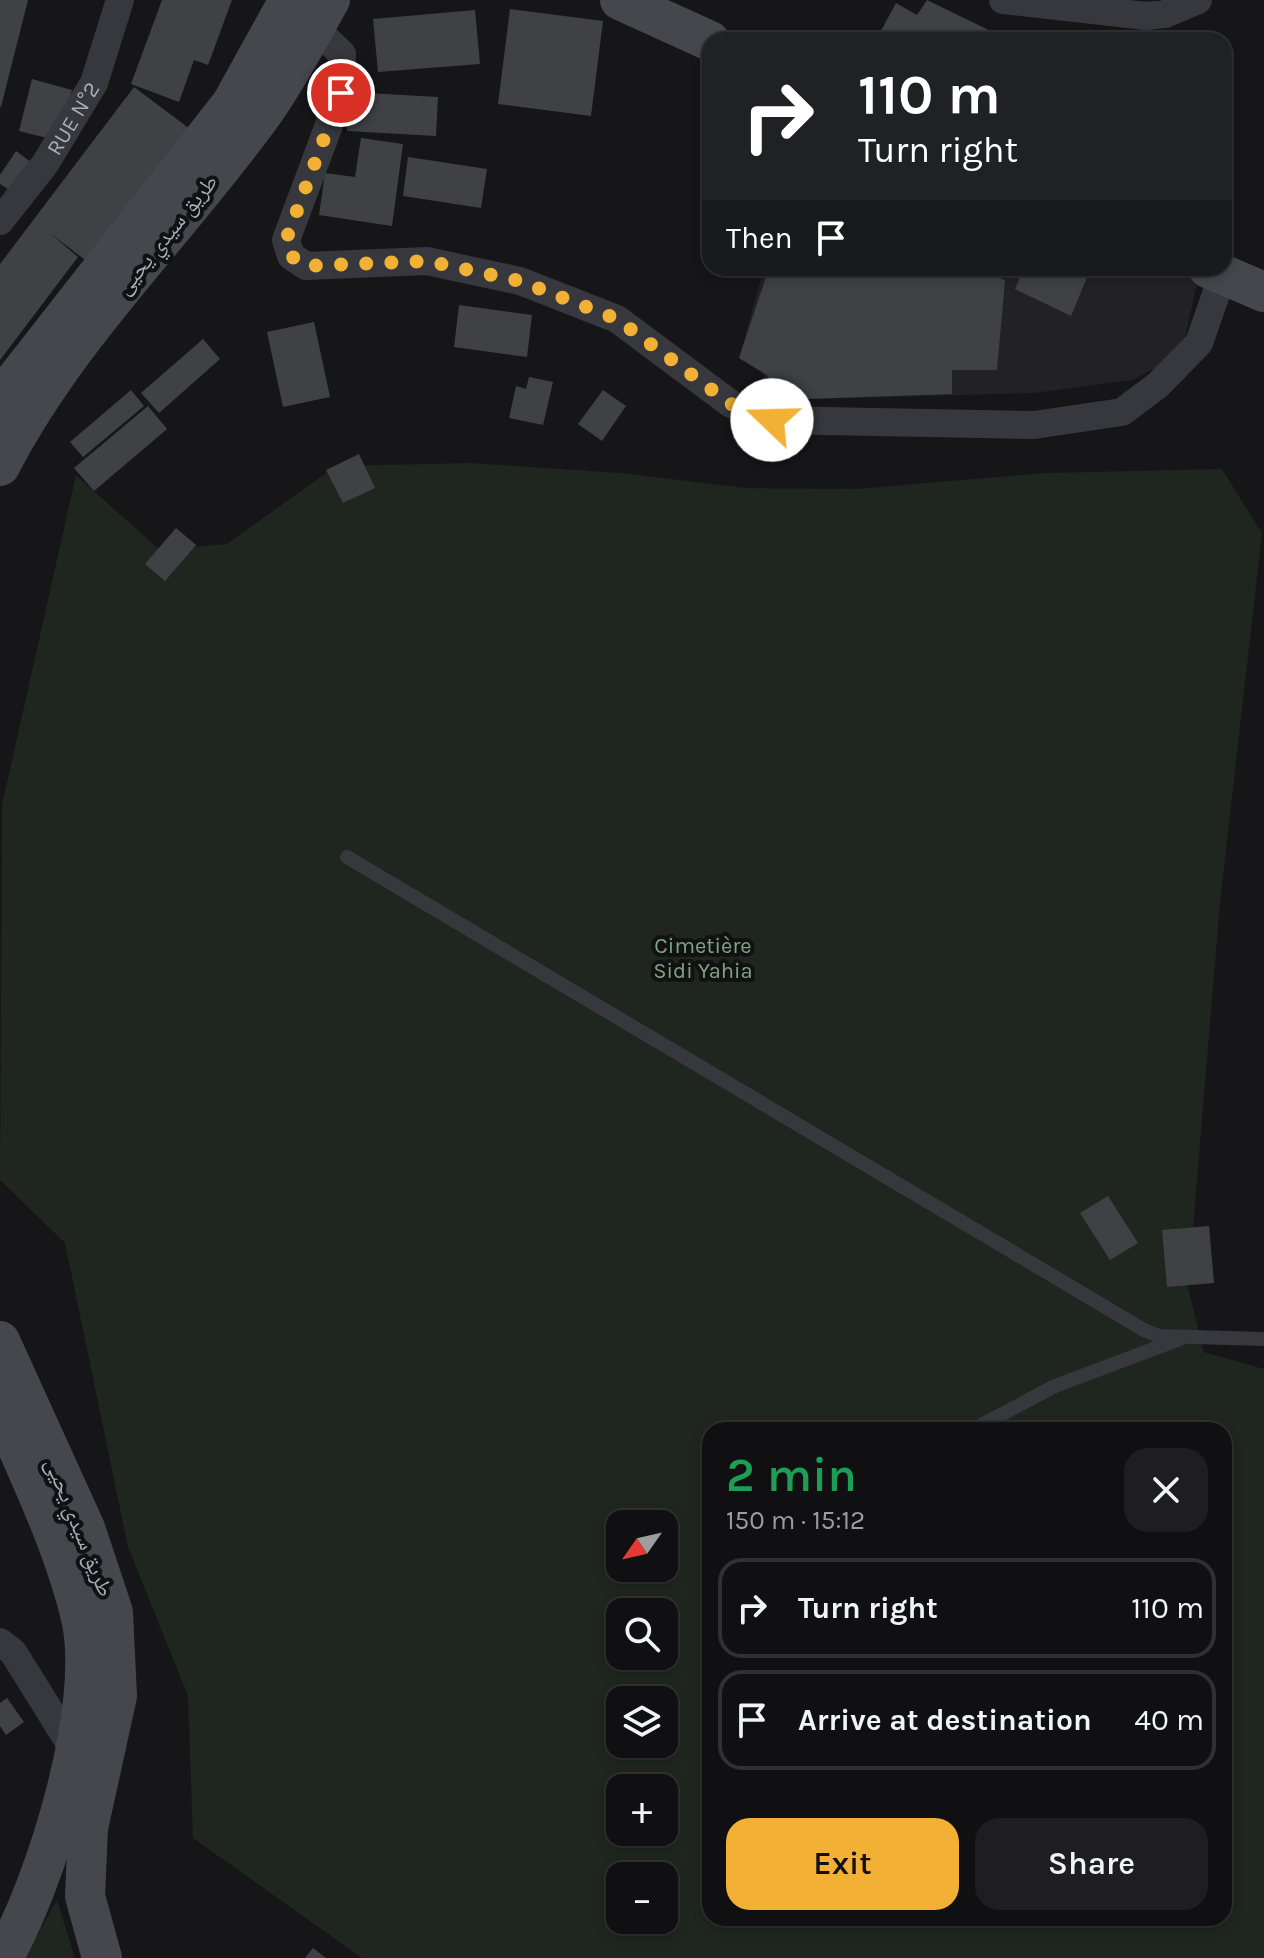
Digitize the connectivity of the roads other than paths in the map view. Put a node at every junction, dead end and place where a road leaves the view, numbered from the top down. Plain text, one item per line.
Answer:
1 (120, 0) edge
2 (344, 0) edge
3 (1003, 0) edge
4 (1198, 0) edge
5 (623, 1) edge
6 (311, 9) edge
7 (702, 37) edge
8 (0, 221) edge
9 (1215, 276) edge
10 (1227, 276) edge
11 (1264, 292) edge
12 (0, 407) edge
13 (0, 466) edge
14 (347, 857) dead end
15 (1187, 1336) junction
16 (1264, 1339) edge
17 (0, 1341) edge
18 (0, 1407) edge
19 (987, 1422) edge
20 (0, 1642) edge
21 (74, 1750) junction
22 (3, 1958) edge
23 (102, 1958) edge

1 - 8 street, RUE N°2
2 - 6 main road
3 - 4 street
5 - 7 main road
6 - 9 street
6 - 12 main road, طريق سيدي يحيى
6 - 13 main road, طريق سيدي يحيى
10 - 11 main road
14 - 15 lane
15 - 16 lane
15 - 19 lane
17 - 23 main road, طريق سيدي يحيى
18 - 21 main road, طريق سيدي يحيى
20 - 21 street
21 - 22 main road, طريق سيدي يحيى

